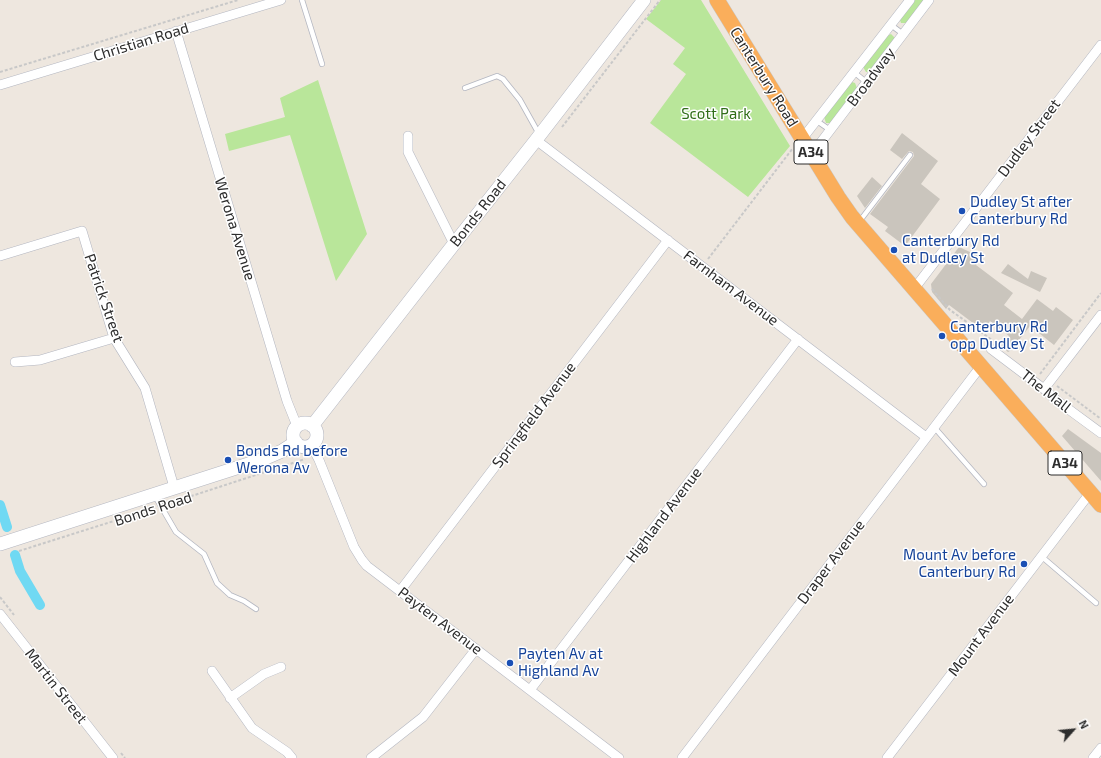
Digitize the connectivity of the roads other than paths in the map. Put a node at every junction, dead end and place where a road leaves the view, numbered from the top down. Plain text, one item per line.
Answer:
1 (281, 0) edge
2 (302, 0) edge
3 (644, 0) edge
4 (910, 0) edge
5 (929, 0) edge
6 (721, 2) edge
7 (891, 25) junction
8 (176, 32) junction
9 (903, 34) junction
10 (1101, 45) edge
11 (322, 64) dead end
12 (855, 73) junction
13 (866, 82) junction
14 (0, 85) edge
15 (465, 88) dead end
16 (817, 121) junction
17 (830, 130) junction
18 (408, 136) dead end
19 (538, 138) junction
20 (798, 144) junction
21 (812, 154) junction
22 (910, 155) dead end
23 (858, 224) junction
24 (668, 240) junction
25 (454, 244) junction
26 (0, 256) edge
27 (914, 289) junction
28 (1101, 315) edge
29 (114, 338) junction
30 (798, 339) junction
31 (991, 350) dead end
32 (15, 362) dead end
33 (981, 366) junction
34 (1044, 389) junction
35 (297, 426) junction
36 (312, 426) junction
37 (934, 426) junction
38 (1101, 433) edge
39 (926, 437) junction
40 (296, 442) junction
41 (311, 444) junction
42 (984, 484) dead end
43 (174, 487) junction
44 (1090, 493) junction
45 (154, 494) junction
46 (1101, 505) edge
47 (0, 544) edge
48 (1041, 556) junction
49 (400, 591) junction
50 (1096, 603) dead end
51 (256, 608) dead end
52 (0, 614) edge
53 (476, 649) junction
54 (281, 667) dead end
55 (212, 671) dead end
56 (530, 690) junction
57 (230, 698) junction
58 (1101, 748) edge
59 (377, 757) edge
60 (113, 758) edge
61 (292, 758) edge
62 (619, 758) edge
63 (682, 758) edge
64 (887, 758) edge
65 (1094, 758) edge

1 - 8 street, Christian Road
2 - 11 lane
3 - 19 main road, Bonds Road
4 - 7 street, Broadway
5 - 9 street, Broadway
6 - 20 highway, Canterbury Road / A34
7 - 9 lane
7 - 12 street, Broadway
8 - 14 street, Christian Road
8 - 35 street, Werona Avenue
9 - 13 street, Broadway
10 - 27 street, Dudley Street
12 - 13 lane
12 - 16 street, Broadway
13 - 17 street, Broadway
15 - 19 lane
16 - 17 lane
16 - 20 street, Broadway
17 - 21 street, Broadway
18 - 25 street
19 - 24 street, Farnham Avenue
19 - 25 main road, Bonds Road
20 - 21 highway, Canterbury Road / A34
21 - 23 highway, Canterbury Road / A34
22 - 23 lane
23 - 27 highway, Canterbury Road / A34
24 - 30 street, Farnham Avenue
24 - 49 street, Springfield Avenue
25 - 36 main road, Bonds Road
26 - 29 street, Patrick Street
27 - 33 highway, Canterbury Road / A34
28 - 34 street
29 - 32 street
29 - 43 street, Patrick Street
30 - 39 street, Farnham Avenue
30 - 56 street, Highland Avenue
31 - 34 street, The Mall
33 - 37 street, Draper Avenue
33 - 44 highway, Canterbury Road / A34
34 - 38 street, The Mall
35 - 36 main road
35 - 40 main road
36 - 41 main road
37 - 39 street, Draper Avenue
37 - 42 lane
39 - 63 street, Draper Avenue
40 - 41 main road
40 - 43 main road, Bonds Road
41 - 49 street, Payten Avenue
43 - 45 main road, Bonds Road
44 - 46 highway, Canterbury Road / A34
44 - 48 street, Mount Avenue
45 - 47 main road, Bonds Road
45 - 51 lane
48 - 50 lane
48 - 64 street, Mount Avenue
49 - 53 street, Payten Avenue
52 - 60 street, Martin Street
53 - 56 street, Payten Avenue
53 - 59 street
54 - 57 street
55 - 57 street
56 - 62 street, Payten Avenue
57 - 61 street
58 - 65 street

